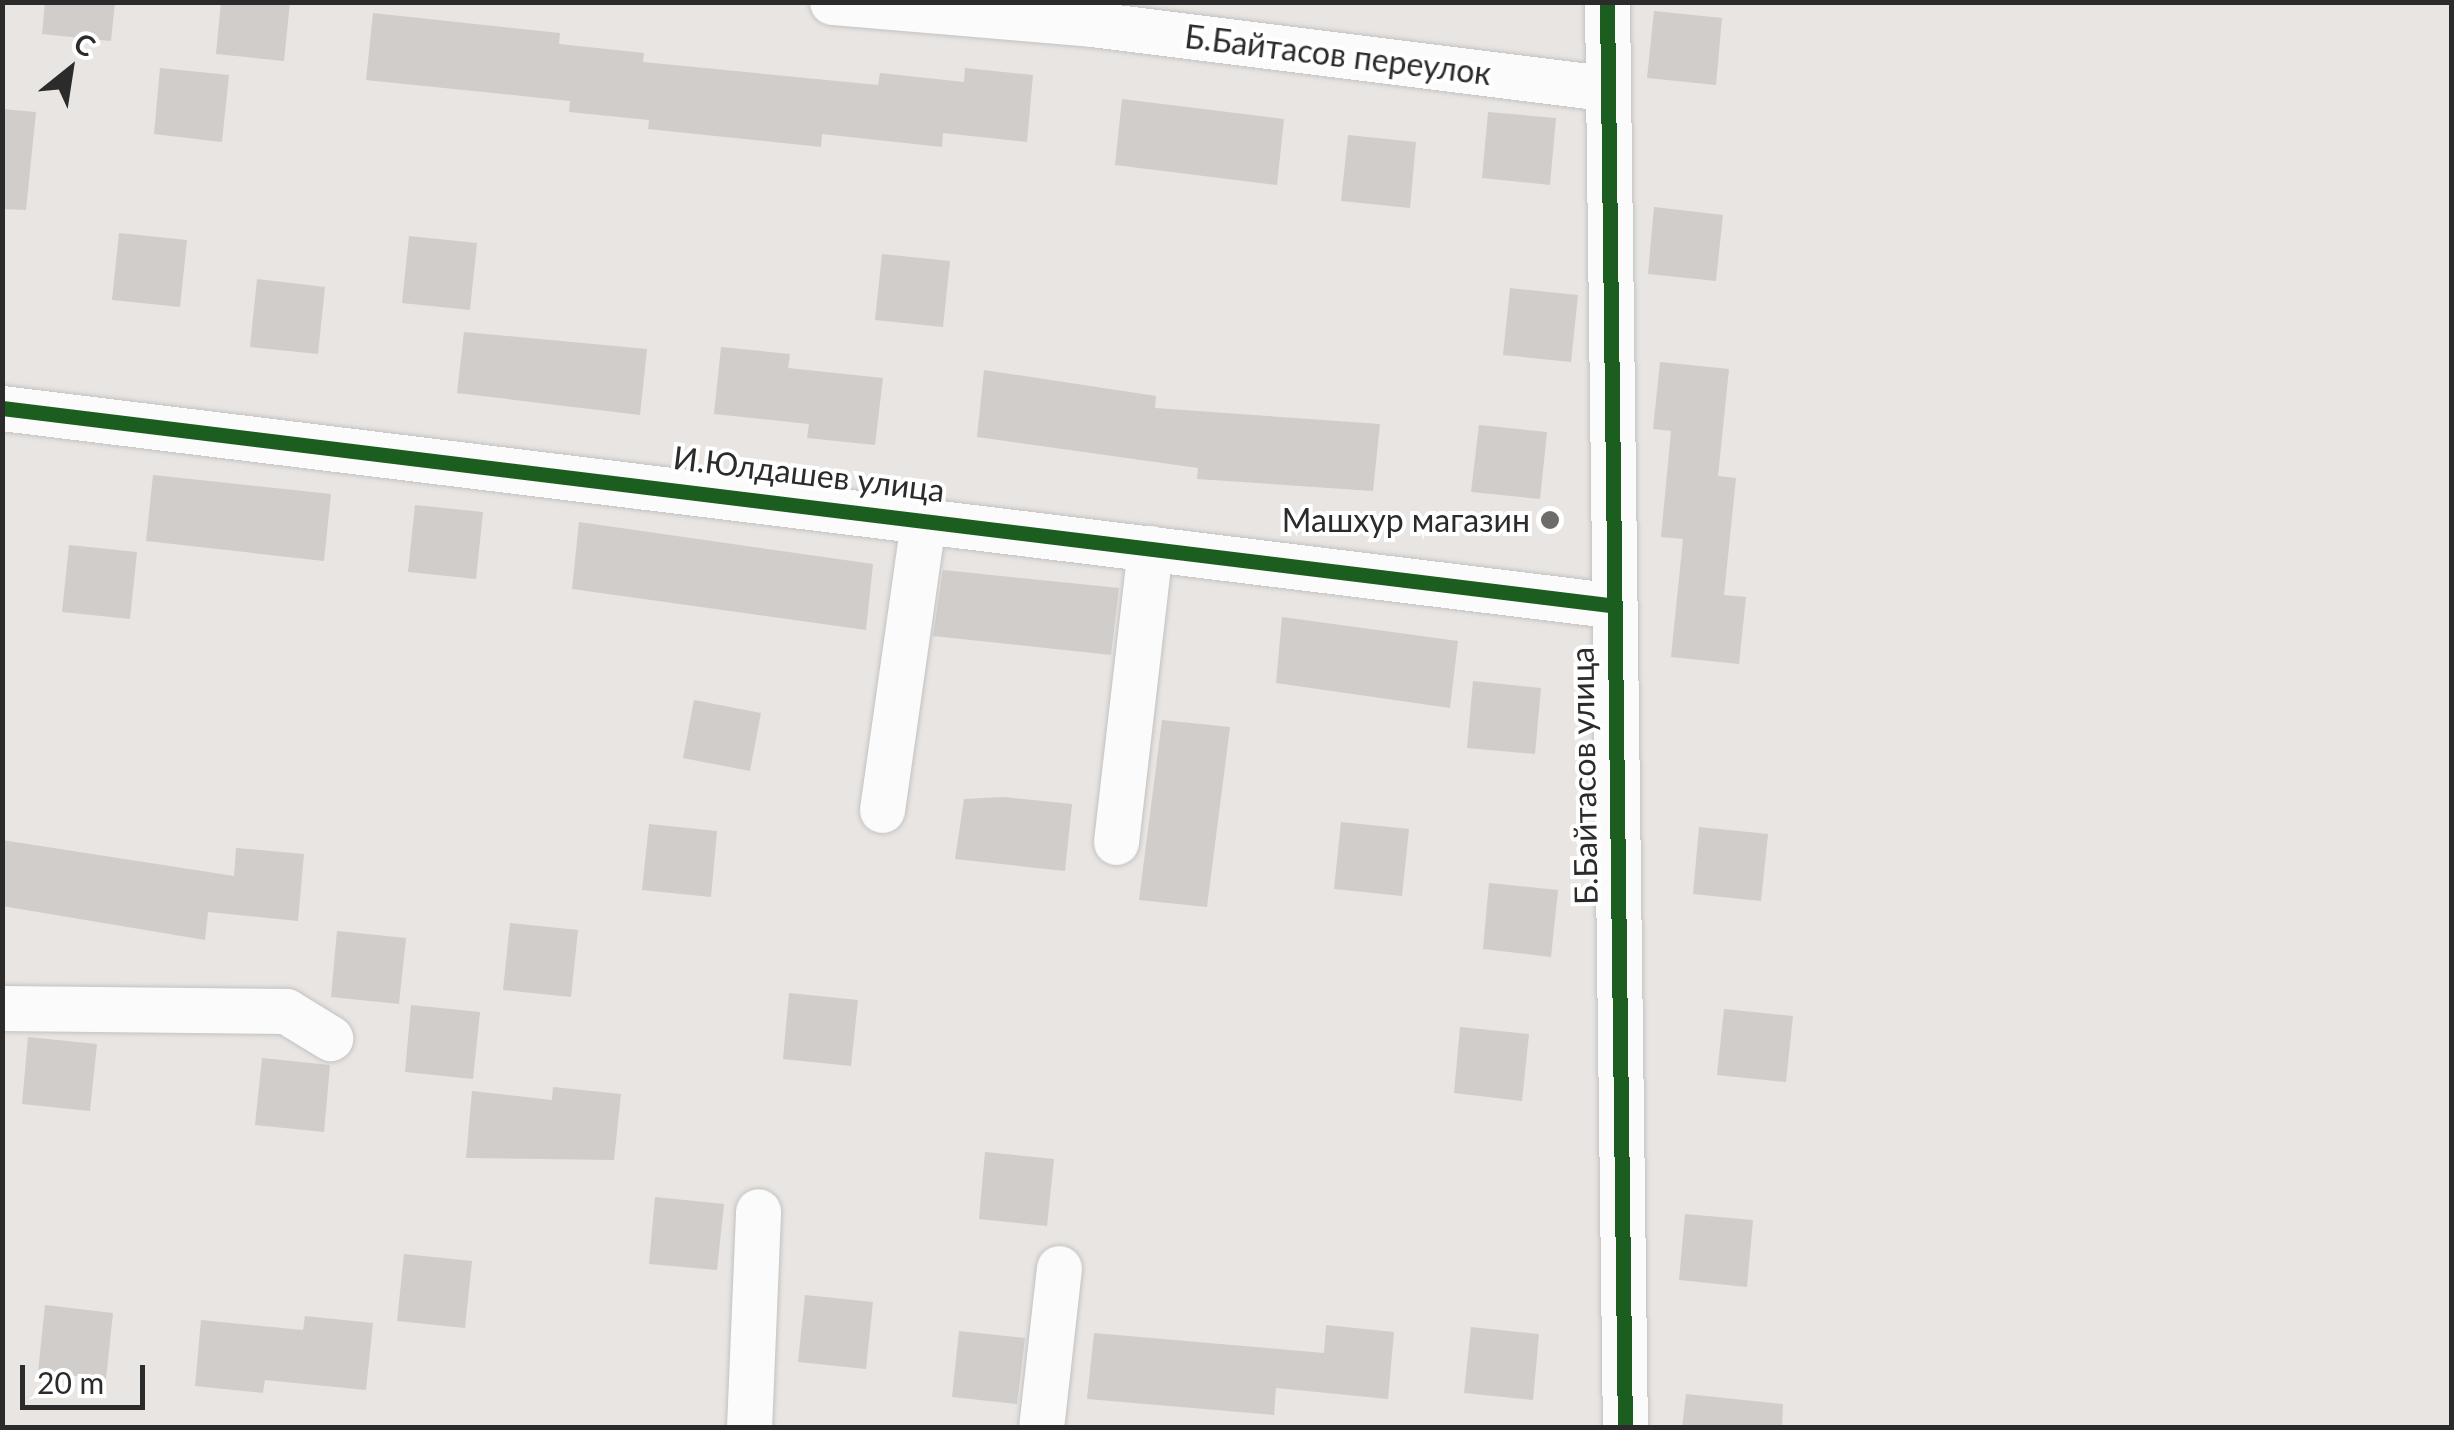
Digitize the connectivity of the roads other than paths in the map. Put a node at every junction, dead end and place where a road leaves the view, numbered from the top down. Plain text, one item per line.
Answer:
1 (832, 2) edge
2 (1606, 2) edge
3 (1604, 88) junction
4 (2, 408) edge
5 (924, 515) junction
6 (1150, 548) junction
7 (1608, 605) junction
8 (882, 810) dead end
9 (1116, 842) dead end
10 (2, 1008) edge
11 (330, 1038) dead end
12 (758, 1211) dead end
13 (1058, 1268) dead end
14 (750, 1428) edge
15 (1041, 1428) edge
16 (1625, 1428) edge

1 - 3 street, Б.Байтасов переулок
2 - 3 street, Б.Байтасов улица
3 - 7 street, Б.Байтасов улица
4 - 5 street, И.Юлдашев улица
5 - 6 street, И.Юлдашев улица
5 - 8 street
6 - 7 street, И.Юлдашев улица
6 - 9 street
7 - 16 street, Б.Байтасов улица
10 - 11 street
12 - 14 street
13 - 15 street

